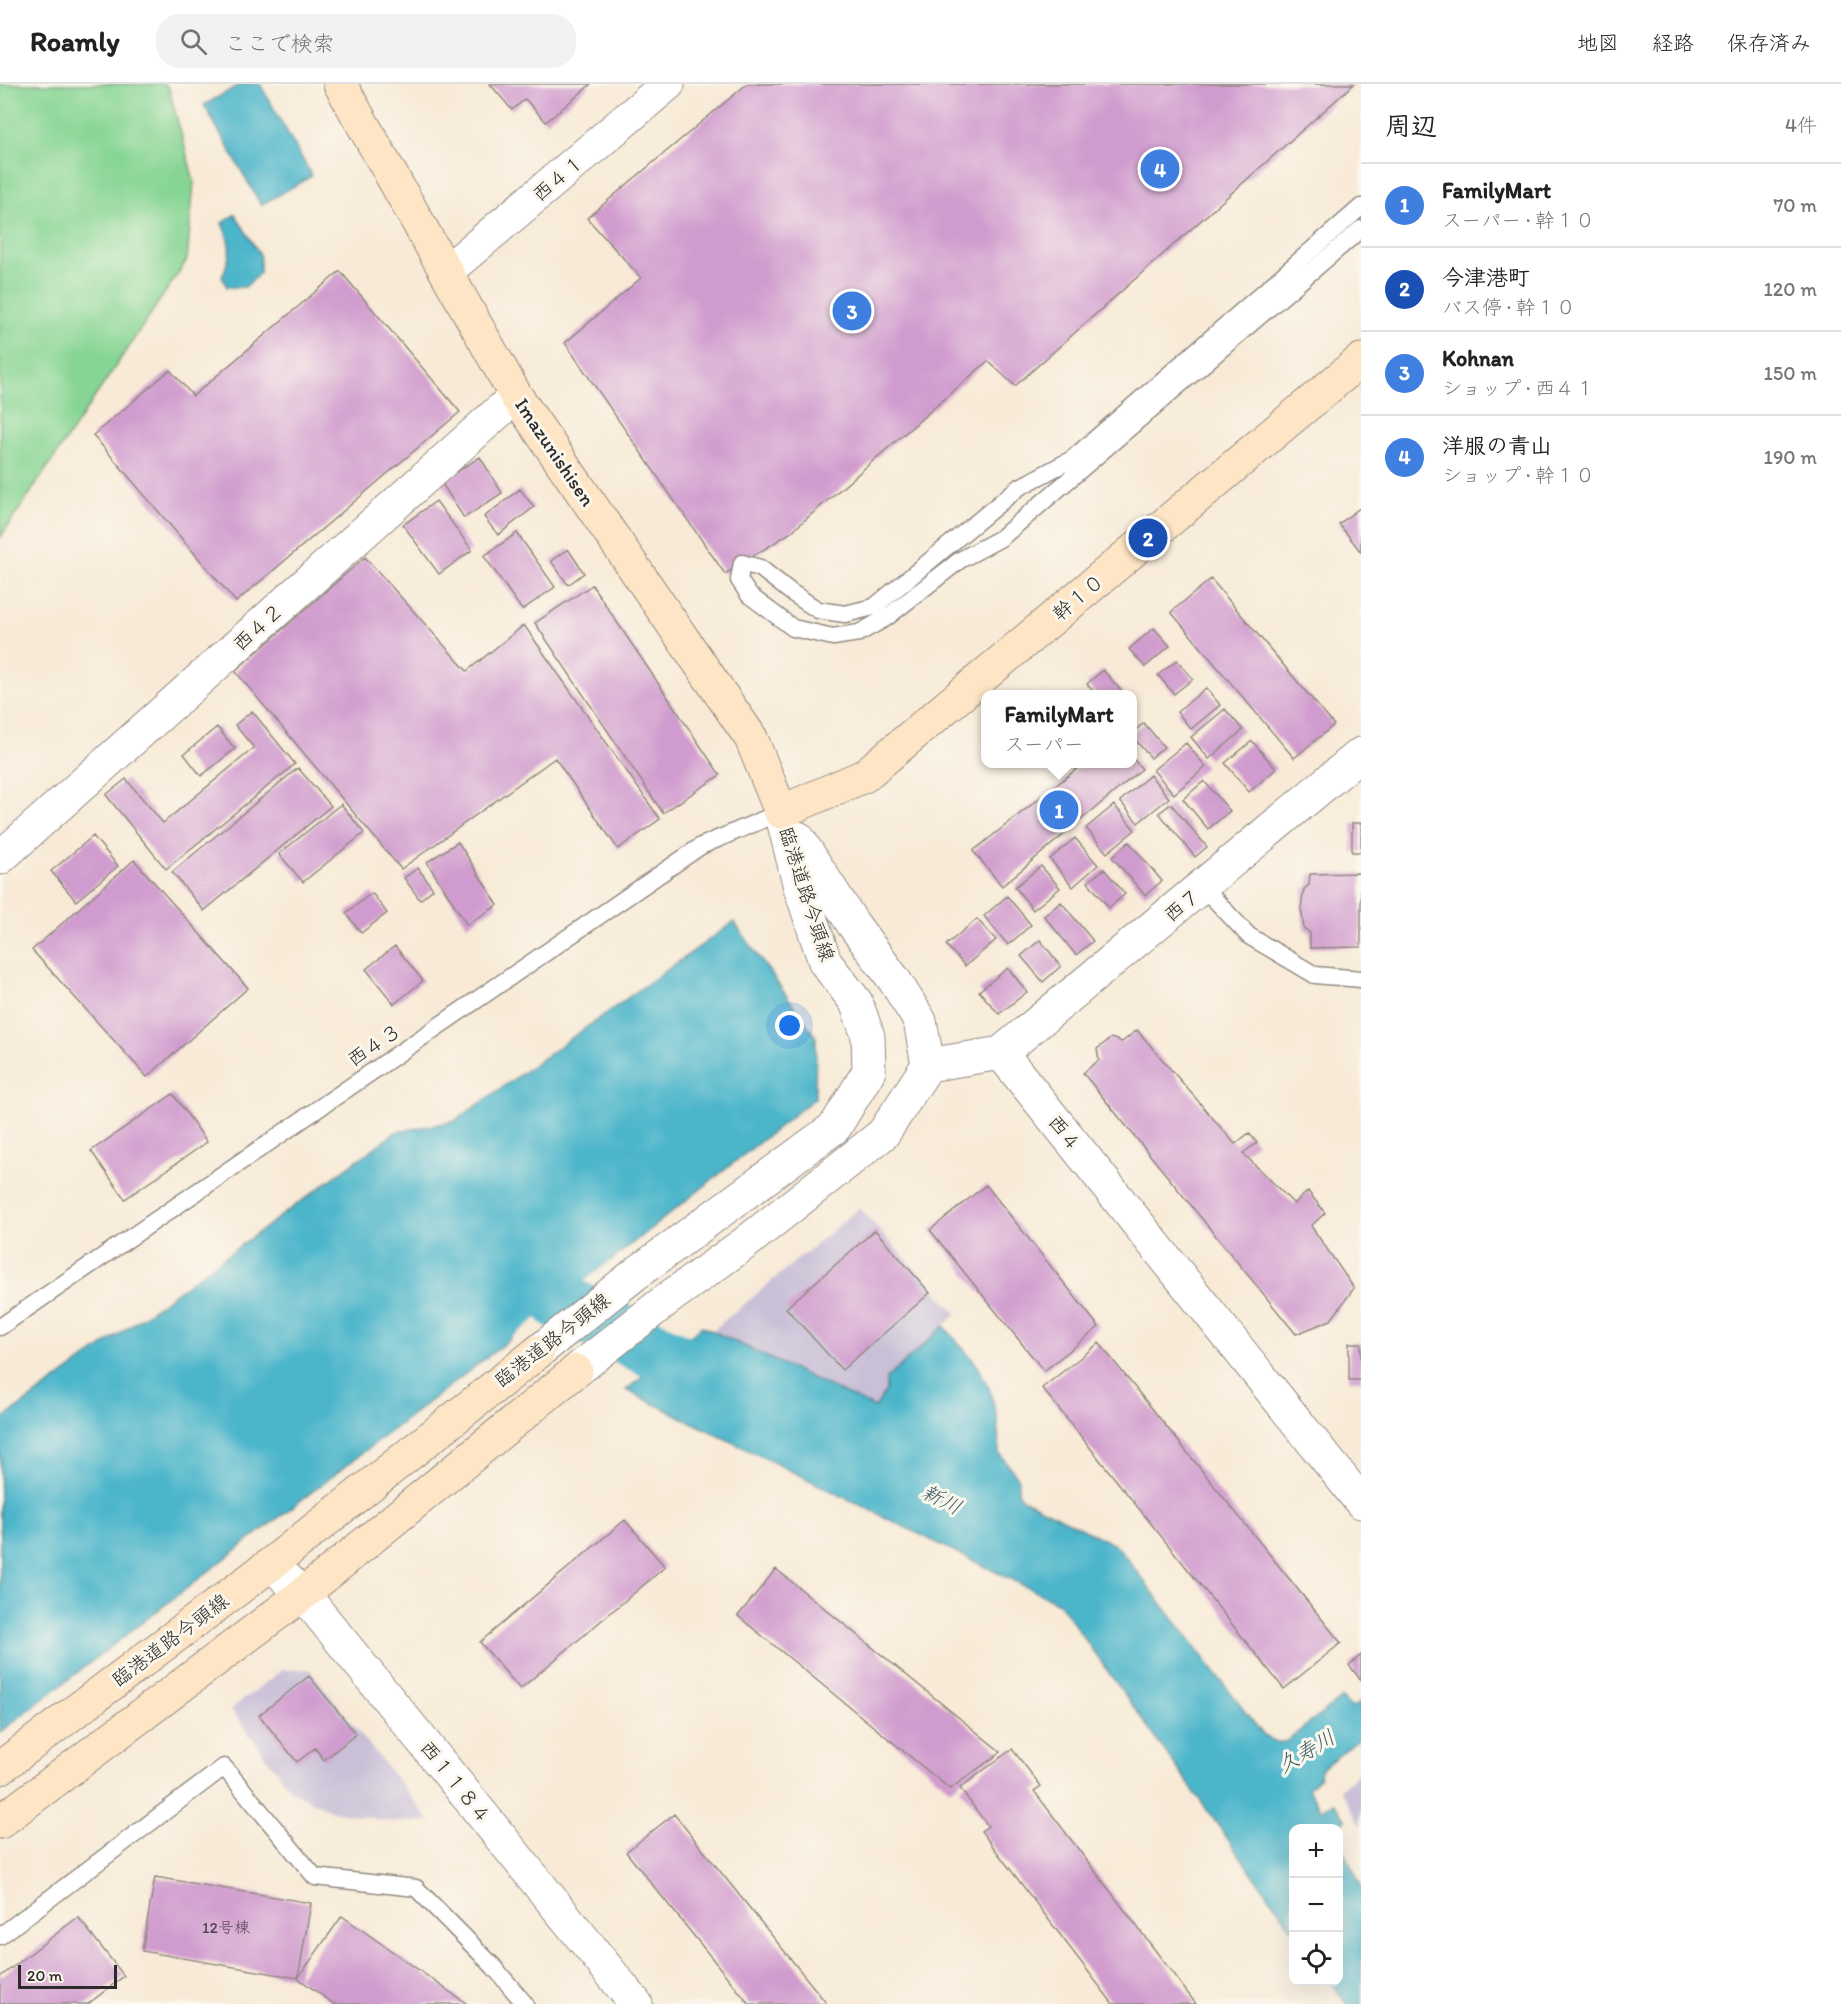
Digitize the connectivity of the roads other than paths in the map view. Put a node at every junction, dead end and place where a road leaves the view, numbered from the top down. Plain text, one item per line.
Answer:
1 (340, 84) edge
2 (668, 84) edge
3 (1361, 207) edge
4 (1361, 229) edge
5 (447, 271) junction
6 (1356, 373) edge
7 (516, 396) junction
8 (1361, 754) edge
9 (781, 812) junction
10 (0, 858) edge
11 (1203, 887) junction
12 (1361, 979) edge
13 (1001, 1053) junction
14 (927, 1065) junction
15 (0, 1327) edge
16 (1361, 1502) edge
17 (271, 1564) junction
18 (303, 1594) junction
19 (0, 1768) edge
20 (0, 1822) edge
21 (0, 1936) edge
22 (525, 2004) edge
23 (636, 2004) edge

1 - 5 street, Imazunishisen
2 - 5 street, 西４１
3 - 4 lane
5 - 7 street, Imazunishisen
6 - 9 street, 幹１０
7 - 9 street, Imazunishisen
7 - 10 street, 西４２
8 - 11 street, 西７
9 - 14 street
9 - 15 lane, 西４３
9 - 17 street, 臨港道路今頭線
11 - 12 lane
11 - 13 street, 西７
13 - 14 street
13 - 16 street, 西４
14 - 18 street, 臨港道路今頭線
17 - 18 street, 西１１８４
17 - 19 street, 臨港道路今頭線
18 - 20 street, 臨港道路今頭線
18 - 23 street, 西１１８４
21 - 22 lane

